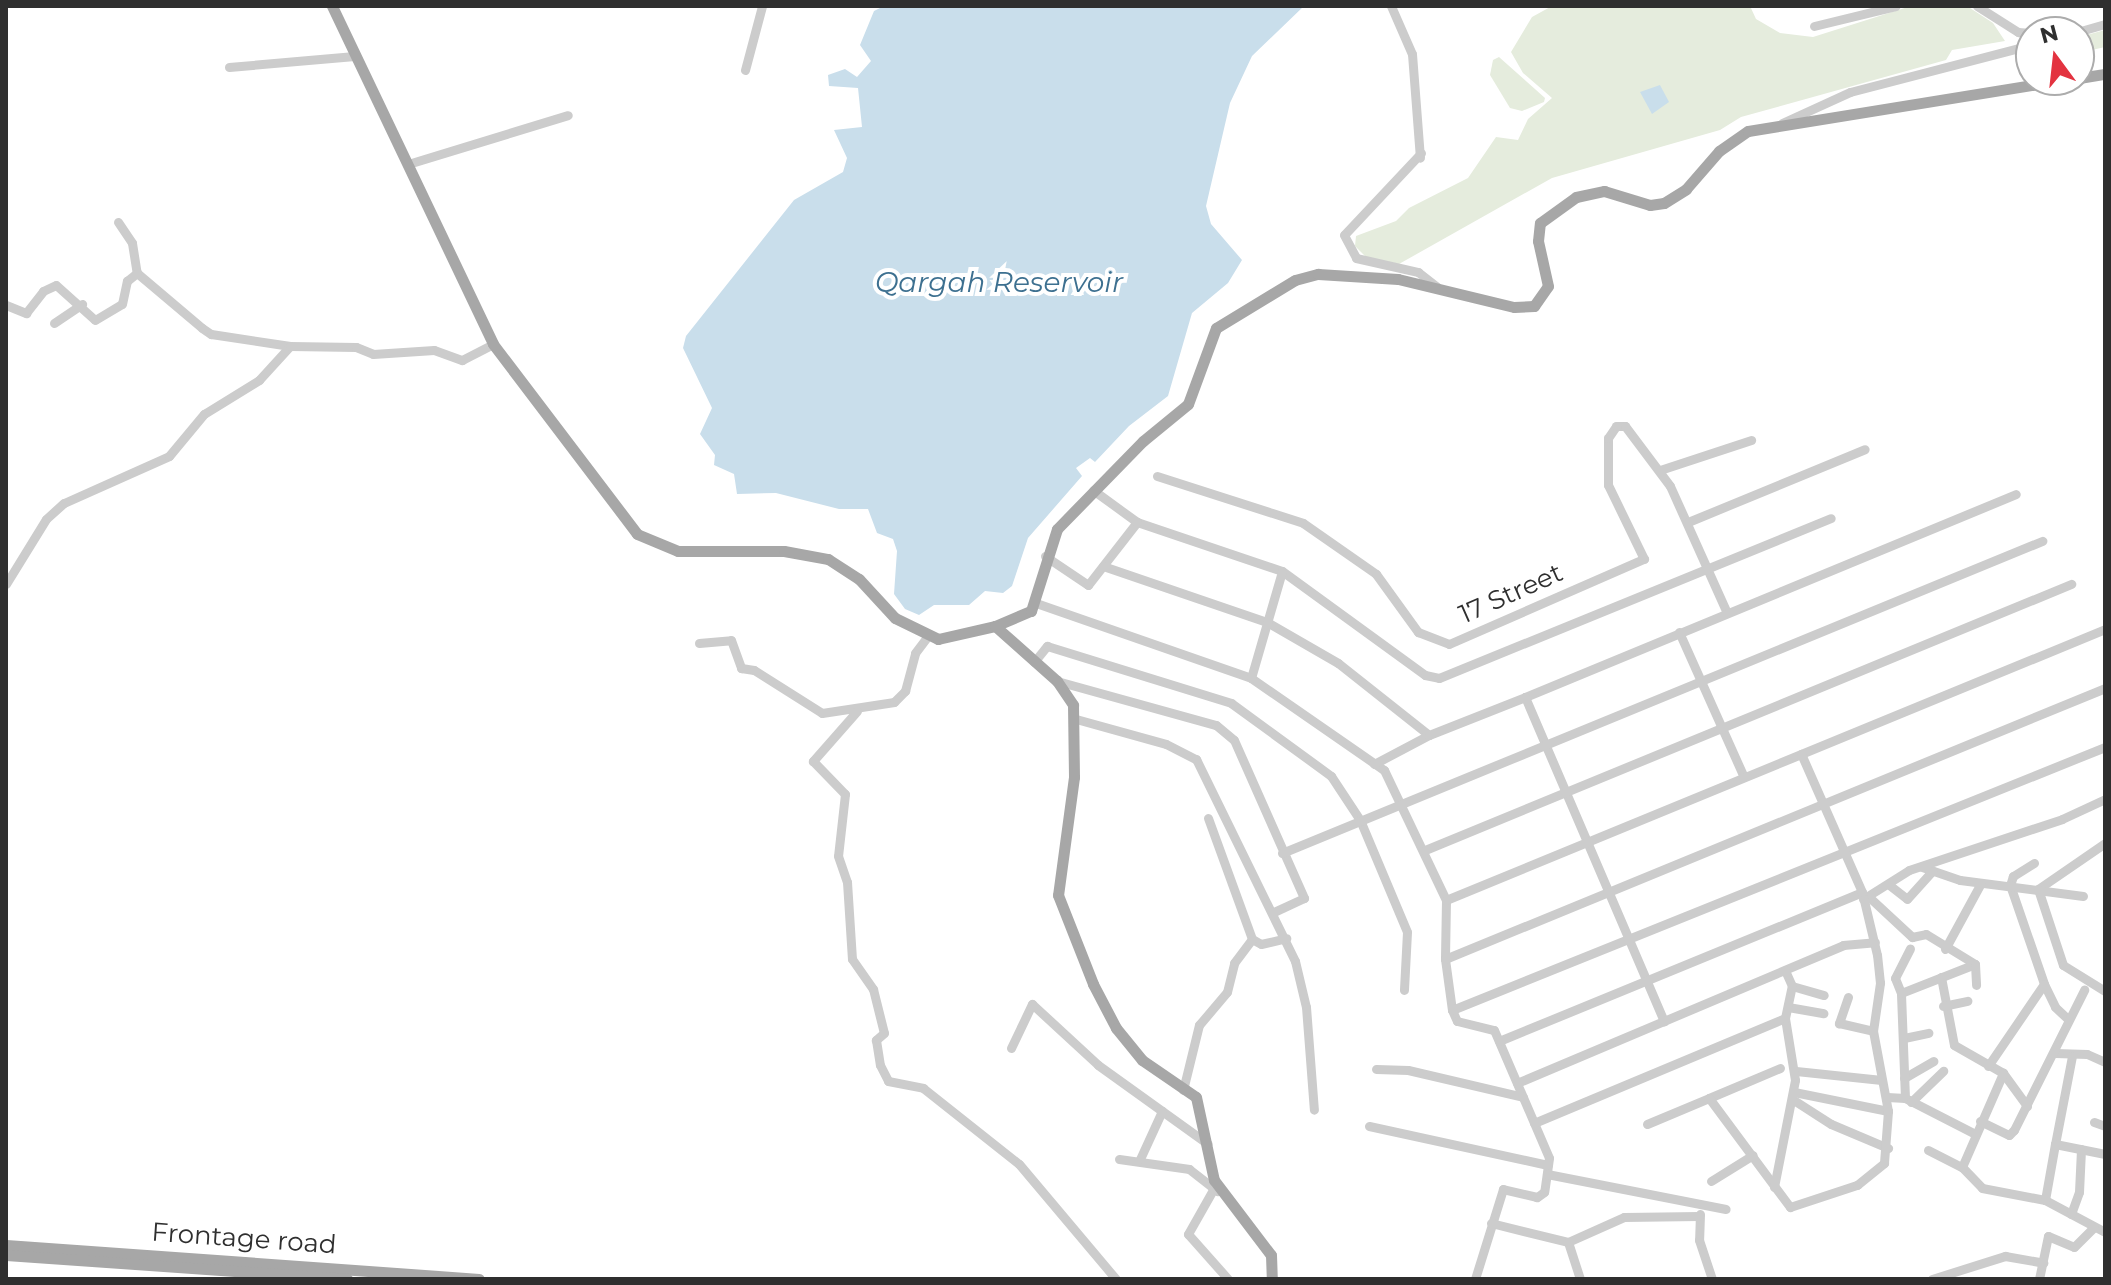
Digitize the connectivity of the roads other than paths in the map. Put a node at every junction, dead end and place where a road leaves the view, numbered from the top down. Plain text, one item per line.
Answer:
1 (332, 6) edge
2 (762, 6) edge
3 (1391, 6) edge
4 (1896, 6) edge
5 (1977, 6) edge
6 (1814, 26) dead end
7 (2015, 30) edge
8 (2015, 49) edge
9 (355, 56) junction
10 (229, 67) dead end
11 (745, 70) dead end
12 (2015, 88) edge
13 (568, 115) dead end
14 (1779, 125) junction
15 (408, 164) junction
16 (118, 222) dead end
17 (137, 273) junction
18 (1439, 289) junction
19 (82, 304) junction
20 (6, 305) edge
21 (54, 323) dead end
22 (493, 344) junction
23 (290, 346) junction
24 (1751, 440) dead end
25 (1865, 449) dead end
26 (1660, 470) junction
27 (1157, 476) dead end
28 (1093, 490) junction
29 (2016, 494) dead end
30 (1831, 518) dead end
31 (1137, 522) junction
32 (1688, 522) junction
33 (2042, 541) dead end
34 (1045, 556) junction
35 (1103, 566) junction
36 (1709, 566) junction
37 (1282, 571) junction
38 (6, 584) edge
39 (2071, 584) dead end
40 (1036, 603) junction
41 (1727, 613) junction
42 (1267, 622) junction
43 (995, 626) junction
44 (2105, 629) edge
45 (1679, 632) junction
46 (928, 636) junction
47 (699, 643) dead end
48 (1034, 662) junction
49 (1251, 678) junction
50 (1057, 681) junction
51 (1704, 682) junction
52 (2105, 688) edge
53 (1525, 697) junction
54 (857, 711) junction
55 (1076, 719) junction
56 (1725, 729) junction
57 (1429, 735) junction
58 (1545, 746) junction
59 (2105, 747) edge
60 (1801, 754) junction
61 (1374, 764) junction
62 (1744, 777) junction
63 (1568, 793) junction
64 (2105, 799) edge
65 (1820, 804) junction
66 (1399, 805) junction
67 (1208, 818) dead end
68 (1360, 820) junction
69 (1590, 843) junction
70 (2105, 843) edge
71 (1425, 850) junction
72 (1282, 853) junction
73 (1842, 853) junction
74 (2034, 863) dead end
75 (1927, 869) junction
76 (1981, 883) junction
77 (1888, 884) junction
78 (2010, 885) junction
79 (2038, 889) junction
80 (1610, 893) junction
81 (1865, 896) junction
82 (2083, 896) dead end
83 (1446, 900) junction
84 (1274, 912) junction
85 (1286, 938) junction
86 (1252, 939) junction
87 (1630, 941) junction
88 (1875, 942) junction
89 (1910, 949) dead end
90 (1945, 949) junction
91 (1445, 959) junction
92 (1975, 964) junction
93 (1785, 970) junction
94 (1941, 977) junction
95 (1646, 983) junction
96 (2044, 984) junction
97 (1976, 985) dead end
98 (1792, 986) junction
99 (1404, 990) dead end
100 (2084, 990) dead end
101 (2105, 991) edge
102 (1901, 993) junction
103 (1824, 995) dead end
104 (1848, 997) dead end
105 (1967, 1001) dead end
106 (1943, 1006) junction
107 (1788, 1007) junction
108 (1452, 1010) junction
109 (1823, 1013) dead end
110 (1785, 1018) junction
111 (2068, 1019) junction
112 (1664, 1022) junction
113 (1873, 1031) junction
114 (1928, 1033) dead end
115 (1904, 1038) junction
116 (1499, 1041) junction
117 (1011, 1048) dead end
118 (2055, 1053) junction
119 (2072, 1056) junction
120 (1934, 1061) dead end
121 (2105, 1062) edge
122 (1988, 1066) junction
123 (1780, 1068) dead end
124 (1376, 1069) dead end
125 (1796, 1071) junction
126 (1943, 1071) dead end
127 (2003, 1073) junction
128 (1904, 1078) junction
129 (1882, 1080) junction
130 (1517, 1083) junction
131 (1183, 1090) junction
132 (1793, 1096) junction
133 (1523, 1097) junction
134 (1887, 1097) junction
135 (1709, 1098) junction
136 (1908, 1100) junction
137 (2027, 1106) junction
138 (1314, 1110) dead end
139 (1162, 1111) junction
140 (1888, 1111) junction
141 (1980, 1121) junction
142 (2094, 1122) dead end
143 (1534, 1123) junction
144 (1647, 1124) dead end
145 (1369, 1126) dead end
146 (2105, 1126) edge
147 (1975, 1134) junction
148 (2105, 1142) edge
149 (1208, 1144) junction
150 (2055, 1144) junction
151 (1888, 1148) junction
152 (2081, 1149) junction
153 (1928, 1150) dead end
154 (2103, 1153) edge
155 (1753, 1155) junction
156 (1119, 1159) dead end
157 (1140, 1159) junction
158 (1962, 1167) junction
159 (1547, 1169) junction
160 (1711, 1181) dead end
161 (1774, 1187) junction
162 (1218, 1192) junction
163 (2045, 1200) junction
164 (1726, 1209) dead end
165 (1701, 1212) junction
166 (2071, 1214) junction
167 (1491, 1223) junction
168 (2094, 1227) junction
169 (2105, 1232) edge
170 (1568, 1242) junction
171 (6, 1245) edge
172 (6, 1255) edge
173 (2043, 1263) junction
174 (1949, 1278) edge
175 (347, 1279) edge
176 (479, 1279) edge
177 (1116, 1279) edge
178 (1228, 1279) edge
179 (1272, 1279) edge
180 (1475, 1279) edge
181 (1580, 1279) edge
182 (1712, 1279) edge
183 (1932, 1279) edge
184 (2039, 1279) edge

1 - 9 main road
2 - 11 street
3 - 18 street
4 - 6 street
5 - 7 street
8 - 14 street
9 - 10 street
9 - 15 main road
12 - 14 main road
13 - 15 street
14 - 18 main road
15 - 22 main road
16 - 17 street
17 - 19 street
17 - 23 street
18 - 28 main road
19 - 20 street
19 - 21 street
22 - 23 street
22 - 46 main road
23 - 38 street
24 - 26 street
25 - 32 street
26 - 27 street, 17 Street
26 - 32 street
28 - 31 street
28 - 34 main road
29 - 41 street
30 - 36 street
31 - 35 street
31 - 37 street
32 - 36 street
33 - 51 street
34 - 35 street
34 - 40 main road
35 - 42 street
36 - 37 street
36 - 41 street
37 - 42 street
39 - 56 street
40 - 43 main road
40 - 49 street
41 - 45 street
42 - 49 street
42 - 57 street
43 - 46 main road
43 - 48 main road
44 - 60 street
45 - 51 street
45 - 53 street
46 - 54 street
47 - 54 street
48 - 50 main road
48 - 68 street
49 - 61 street
50 - 55 main road
50 - 72 street
51 - 56 street
51 - 58 street
52 - 65 street
53 - 57 street
53 - 58 street
54 - 177 street
55 - 84 street
55 - 131 main road
56 - 62 street
56 - 63 street
57 - 61 street
58 - 63 street
58 - 66 street
59 - 73 street
60 - 62 street
60 - 65 street
61 - 66 street
62 - 69 street
63 - 69 street
63 - 71 street
64 - 75 street
65 - 73 street
65 - 80 street
66 - 68 street
66 - 71 street
67 - 86 street
68 - 72 street
68 - 99 street
69 - 80 street
69 - 83 street
70 - 79 street
71 - 83 street
72 - 84 street
73 - 81 street
73 - 87 street
74 - 78 street
75 - 76 street
75 - 77 street
75 - 77 street
76 - 78 street
76 - 90 street
77 - 81 street
78 - 79 street
78 - 96 street
79 - 82 street
79 - 101 street
80 - 87 street
80 - 91 street
81 - 88 street
81 - 90 street
81 - 95 street
83 - 91 street
84 - 85 street
85 - 86 street
85 - 138 street
86 - 131 street
87 - 95 street
87 - 108 street
88 - 93 street
88 - 113 street
89 - 102 street
90 - 92 street
91 - 108 street
92 - 94 street
92 - 97 street
93 - 98 street
93 - 112 street
94 - 102 street
94 - 106 street
95 - 112 street
95 - 116 street
96 - 111 street
96 - 122 street
98 - 103 street
98 - 107 street
100 - 111 street
102 - 115 street
104 - 113 street
105 - 106 street
106 - 122 street
107 - 109 street
107 - 110 street
108 - 116 street
110 - 125 street
110 - 143 street
111 - 118 street
112 - 130 street
113 - 129 street
114 - 115 street
115 - 128 street
116 - 130 street
117 - 139 street
118 - 119 street
118 - 137 street
119 - 121 street
119 - 150 street
120 - 128 street
122 - 127 street
123 - 135 street
124 - 133 street
125 - 129 street
125 - 132 street
126 - 136 street
127 - 137 street
127 - 141 street
128 - 136 street
129 - 134 street
130 - 133 street
131 - 149 main road
132 - 140 street
132 - 151 street
132 - 161 street
133 - 143 street
134 - 136 street
134 - 140 street
135 - 144 street
135 - 155 street
136 - 147 street
137 - 141 street
139 - 149 street
139 - 157 street
140 - 151 street
141 - 147 street
142 - 146 street
143 - 159 street
145 - 159 street
147 - 158 street
148 - 154 street
149 - 162 main road
150 - 152 street
150 - 163 street
151 - 161 street
152 - 154 street
152 - 166 street
153 - 158 street
155 - 160 street
155 - 161 street
156 - 157 street
157 - 162 street
158 - 163 street
159 - 165 street
159 - 167 street
162 - 178 street
162 - 179 main road
163 - 166 street
164 - 165 street
165 - 170 street
165 - 182 street
166 - 168 street
167 - 170 street
167 - 180 street
168 - 169 street
168 - 173 street
170 - 181 street
171 - 176 main road, Frontage road
172 - 175 main road
173 - 174 street
173 - 184 street
174 - 183 street

